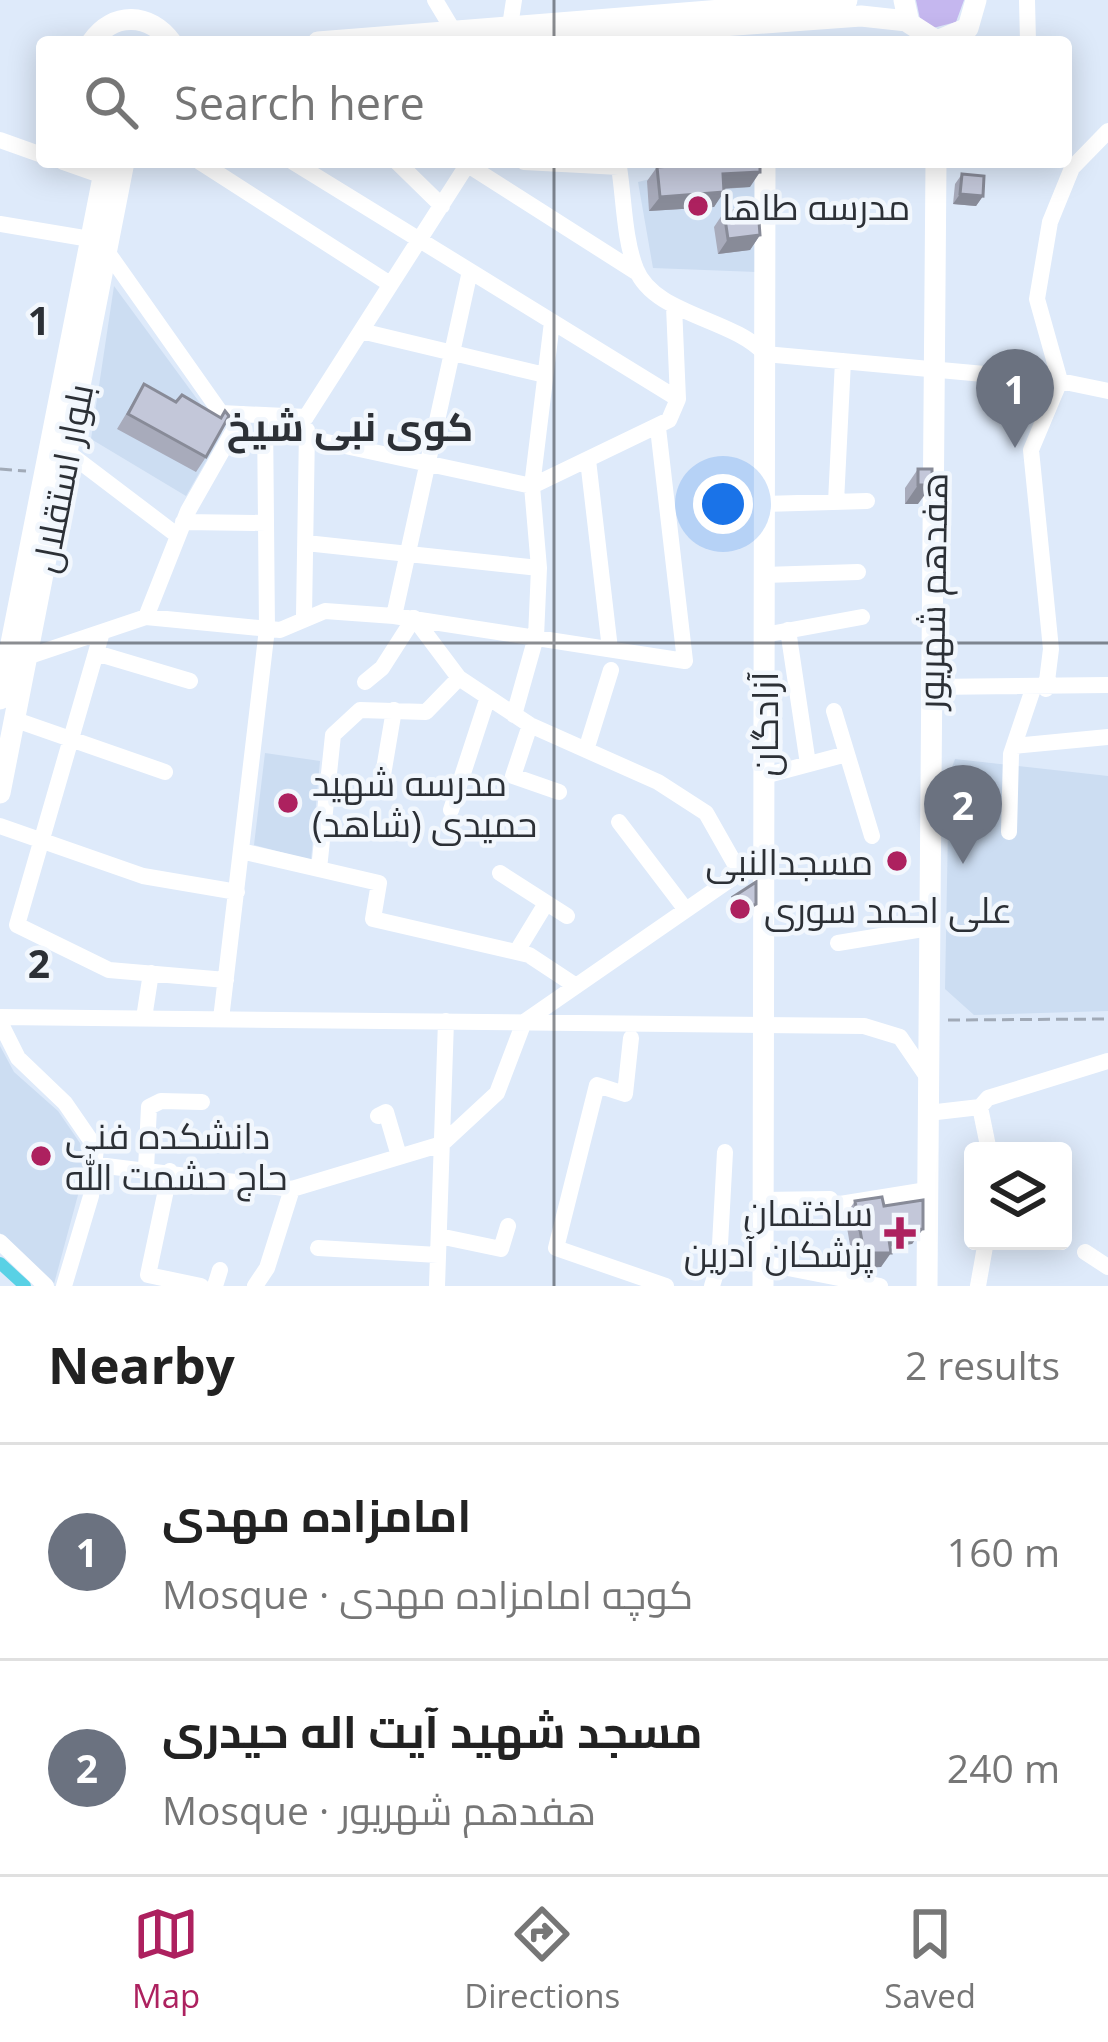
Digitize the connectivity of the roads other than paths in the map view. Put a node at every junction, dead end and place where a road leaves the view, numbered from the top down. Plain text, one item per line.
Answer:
1 (435, 0) edge
2 (514, 0) edge
3 (847, 0) edge
4 (976, 0) edge
5 (1028, 0) edge
6 (815, 1) edge
7 (649, 8) edge
8 (905, 10) edge
9 (453, 30) junction
10 (766, 32) edge
11 (505, 34) edge
12 (100, 36) edge
13 (166, 36) edge
14 (386, 36) edge
15 (925, 36) edge
16 (949, 36) edge
17 (1028, 36) edge
18 (1108, 131) edge
19 (0, 140) edge
20 (36, 153) edge
21 (122, 168) edge
22 (209, 168) edge
23 (303, 168) edge
24 (404, 168) edge
25 (465, 168) edge
26 (476, 168) edge
27 (619, 168) edge
28 (765, 168) edge
29 (936, 168) edge
30 (104, 169) edge
31 (442, 206) junction
32 (0, 224) edge
33 (418, 239) junction
34 (98, 244) junction
35 (470, 271) junction
36 (636, 272) junction
37 (390, 284) junction
38 (674, 306) junction
39 (552, 322) junction
40 (361, 331) junction
41 (452, 353) junction
42 (765, 354) junction
43 (843, 361) junction
44 (934, 369) junction
45 (545, 376) junction
46 (1060, 381) junction
47 (1108, 391) edge
48 (678, 400) junction
49 (243, 414) junction
50 (265, 415) junction
51 (305, 417) junction
52 (658, 428) junction
53 (308, 439) junction
54 (67, 451) junction
55 (588, 460) junction
56 (428, 463) junction
57 (532, 486) junction
58 (867, 501) dead end
59 (836, 502) junction
60 (764, 504) junction
61 (266, 523) junction
62 (181, 529) junction
63 (306, 543) junction
64 (407, 555) junction
65 (539, 568) junction
66 (858, 572) dead end
67 (764, 575) junction
68 (304, 616) junction
69 (394, 616) junction
70 (8, 617) edge
71 (146, 617) junction
72 (862, 617) dead end
73 (414, 618) junction
74 (267, 629) junction
75 (788, 630) junction
76 (102, 632) junction
77 (764, 634) junction
78 (536, 637) junction
79 (610, 649) junction
80 (96, 653) junction
81 (27, 657) junction
82 (611, 670) dead end
83 (459, 678) junction
84 (190, 681) dead end
85 (365, 682) dead end
86 (1108, 685) edge
87 (931, 687) junction
88 (1040, 689) junction
89 (0, 694) edge
90 (488, 697) junction
91 (394, 710) junction
92 (834, 711) dead end
93 (16, 720) junction
94 (522, 720) junction
95 (1108, 737) edge
96 (71, 739) junction
97 (1014, 746) junction
98 (586, 750) junction
99 (843, 755) junction
100 (808, 764) junction
101 (165, 772) dead end
102 (764, 776) junction
103 (382, 781) dead end
104 (559, 792) dead end
105 (0, 794) edge
106 (451, 810) dead end
107 (619, 822) dead end
108 (0, 826) edge
109 (1009, 832) dead end
110 (872, 836) dead end
111 (41, 841) junction
112 (241, 851) junction
113 (764, 856) junction
114 (319, 869) junction
115 (500, 873) dead end
116 (740, 873) junction
117 (237, 892) junction
118 (544, 905) junction
119 (686, 910) junction
120 (567, 916) dead end
121 (929, 928) junction
122 (838, 943) dead end
123 (517, 951) junction
124 (152, 973) junction
125 (226, 980) junction
126 (576, 986) junction
127 (144, 1018) junction
128 (221, 1019) junction
129 (0, 1020) edge
130 (446, 1021) junction
131 (524, 1022) junction
132 (763, 1024) junction
133 (631, 1038) dead end
134 (1108, 1061) edge
135 (928, 1078) junction
136 (202, 1102) dead end
137 (980, 1107) junction
138 (928, 1113) junction
139 (377, 1116) dead end
140 (987, 1142) edge
141 (442, 1144) junction
142 (725, 1152) dead end
143 (399, 1156) junction
144 (98, 1165) junction
145 (146, 1169) junction
146 (170, 1171) junction
147 (292, 1190) junction
148 (927, 1190) junction
149 (763, 1200) junction
150 (508, 1226) dead end
151 (439, 1235) junction
152 (0, 1242) edge
153 (318, 1249) dead end
154 (984, 1250) edge
155 (1085, 1252) dead end
156 (438, 1256) junction
157 (719, 1264) junction
158 (1108, 1267) edge
159 (763, 1275) edge
160 (1108, 1277) edge
161 (46, 1286) edge
162 (64, 1286) edge
163 (201, 1286) edge
164 (254, 1286) edge
165 (437, 1286) edge
166 (666, 1286) edge
167 (712, 1286) edge
168 (880, 1286) edge
169 (927, 1286) edge
170 (978, 1286) edge
171 (1103, 1286) edge

1 - 9 street
2 - 11 street
3 - 6 main road
4 - 16 main road
5 - 17 street
6 - 7 main road
7 - 11 main road
8 - 10 main road
8 - 15 main road
9 - 11 main road
9 - 14 main road
10 - 11 main road
12 - 13 main road
18 - 46 street
19 - 20 street
21 - 34 main road, بلوار استقلال
22 - 37 street
23 - 33 street
24 - 31 street
25 - 31 street
26 - 36 street
27 - 36 street
28 - 42 main road, آزادگان
29 - 44 main road, هفدهم شهریور
30 - 34 main road, بلوار استقلال
31 - 33 street
32 - 34 street
33 - 35 street
33 - 37 street
34 - 49 street
34 - 54 main road, بلوار استقلال
34 - 70 main road, بلوار استقلال
35 - 39 street
35 - 41 street
36 - 38 street
37 - 40 street
38 - 42 street
38 - 48 street
39 - 45 street
39 - 48 street
40 - 41 street
40 - 51 street
41 - 45 street
41 - 56 street
42 - 43 street
42 - 60 main road, آزادگان
43 - 44 street
43 - 59 street
44 - 46 street
44 - 87 main road, هفدهم شهریور
45 - 57 street
46 - 47 street
46 - 88 street
48 - 52 street
49 - 50 street
49 - 62 street
50 - 51 street
50 - 61 street
51 - 53 street
52 - 55 street
52 - 79 street
53 - 56 street
53 - 63 street
54 - 62 street
54 - 81 main road, بلوار استقلال
55 - 57 street
55 - 79 street
56 - 57 street
56 - 64 street
57 - 65 street
58 - 59 street
59 - 60 street
60 - 67 main road, آزادگان
61 - 62 street
61 - 74 street
62 - 71 street
63 - 64 street
63 - 68 street
64 - 65 street
64 - 69 street
65 - 78 street
66 - 67 street
67 - 77 main road, آزادگان
68 - 69 street
68 - 74 street
69 - 73 street
70 - 89 main road, بلوار استقلال
71 - 74 street
71 - 76 street
72 - 75 street
73 - 78 street
73 - 83 street
73 - 85 street
74 - 112 street
75 - 77 street
75 - 100 street
76 - 80 street
76 - 81 street
77 - 102 main road, آزادگان
78 - 79 street
78 - 94 street
80 - 84 street
80 - 96 street
81 - 93 main road, بلوار استقلال
82 - 98 street
83 - 90 street
83 - 91 street
86 - 88 street
87 - 88 street
87 - 121 main road, هفدهم شهریور
88 - 97 street
90 - 94 street
90 - 106 street
91 - 103 street
91 - 114 street
92 - 99 street
93 - 96 street
93 - 105 main road, بلوار استقلال
94 - 98 street
94 - 104 street
95 - 97 street
96 - 101 street
96 - 111 street
97 - 109 street
98 - 116 street
99 - 100 street
99 - 110 street
100 - 102 street
102 - 113 main road, آزادگان
107 - 119 street
108 - 111 street
111 - 117 street
111 - 124 street
112 - 114 street
112 - 117 street
113 - 116 street
113 - 132 main road, آزادگان
114 - 123 street
115 - 118 street
116 - 119 street
117 - 125 street
118 - 120 street
118 - 123 street
119 - 126 street
121 - 122 street
121 - 135 main road, هفدهم شهریور
123 - 126 street
124 - 125 street
124 - 127 street
125 - 128 street
126 - 131 street
127 - 128 street
127 - 129 street
128 - 130 street
129 - 144 street
130 - 131 street
130 - 141 street
131 - 132 street
131 - 141 street
132 - 135 street
132 - 149 main road, آزادگان
133 - 166 street
134 - 137 street
135 - 138 main road, هفدهم شهریور
136 - 145 street
137 - 138 street
137 - 140 street
138 - 148 main road, هفدهم شهریور
139 - 143 street
141 - 143 street
141 - 151 street
142 - 157 street
143 - 147 street
144 - 145 street
144 - 162 street
145 - 146 street
146 - 147 street
146 - 163 street
147 - 164 street
148 - 149 street
148 - 169 main road, هفدهم شهریور
149 - 159 main road, آزادگان
150 - 151 street
151 - 156 street
152 - 161 street
153 - 156 street
154 - 170 street
155 - 158 street
156 - 165 street
157 - 159 street
157 - 167 street
159 - 168 street
160 - 171 street

